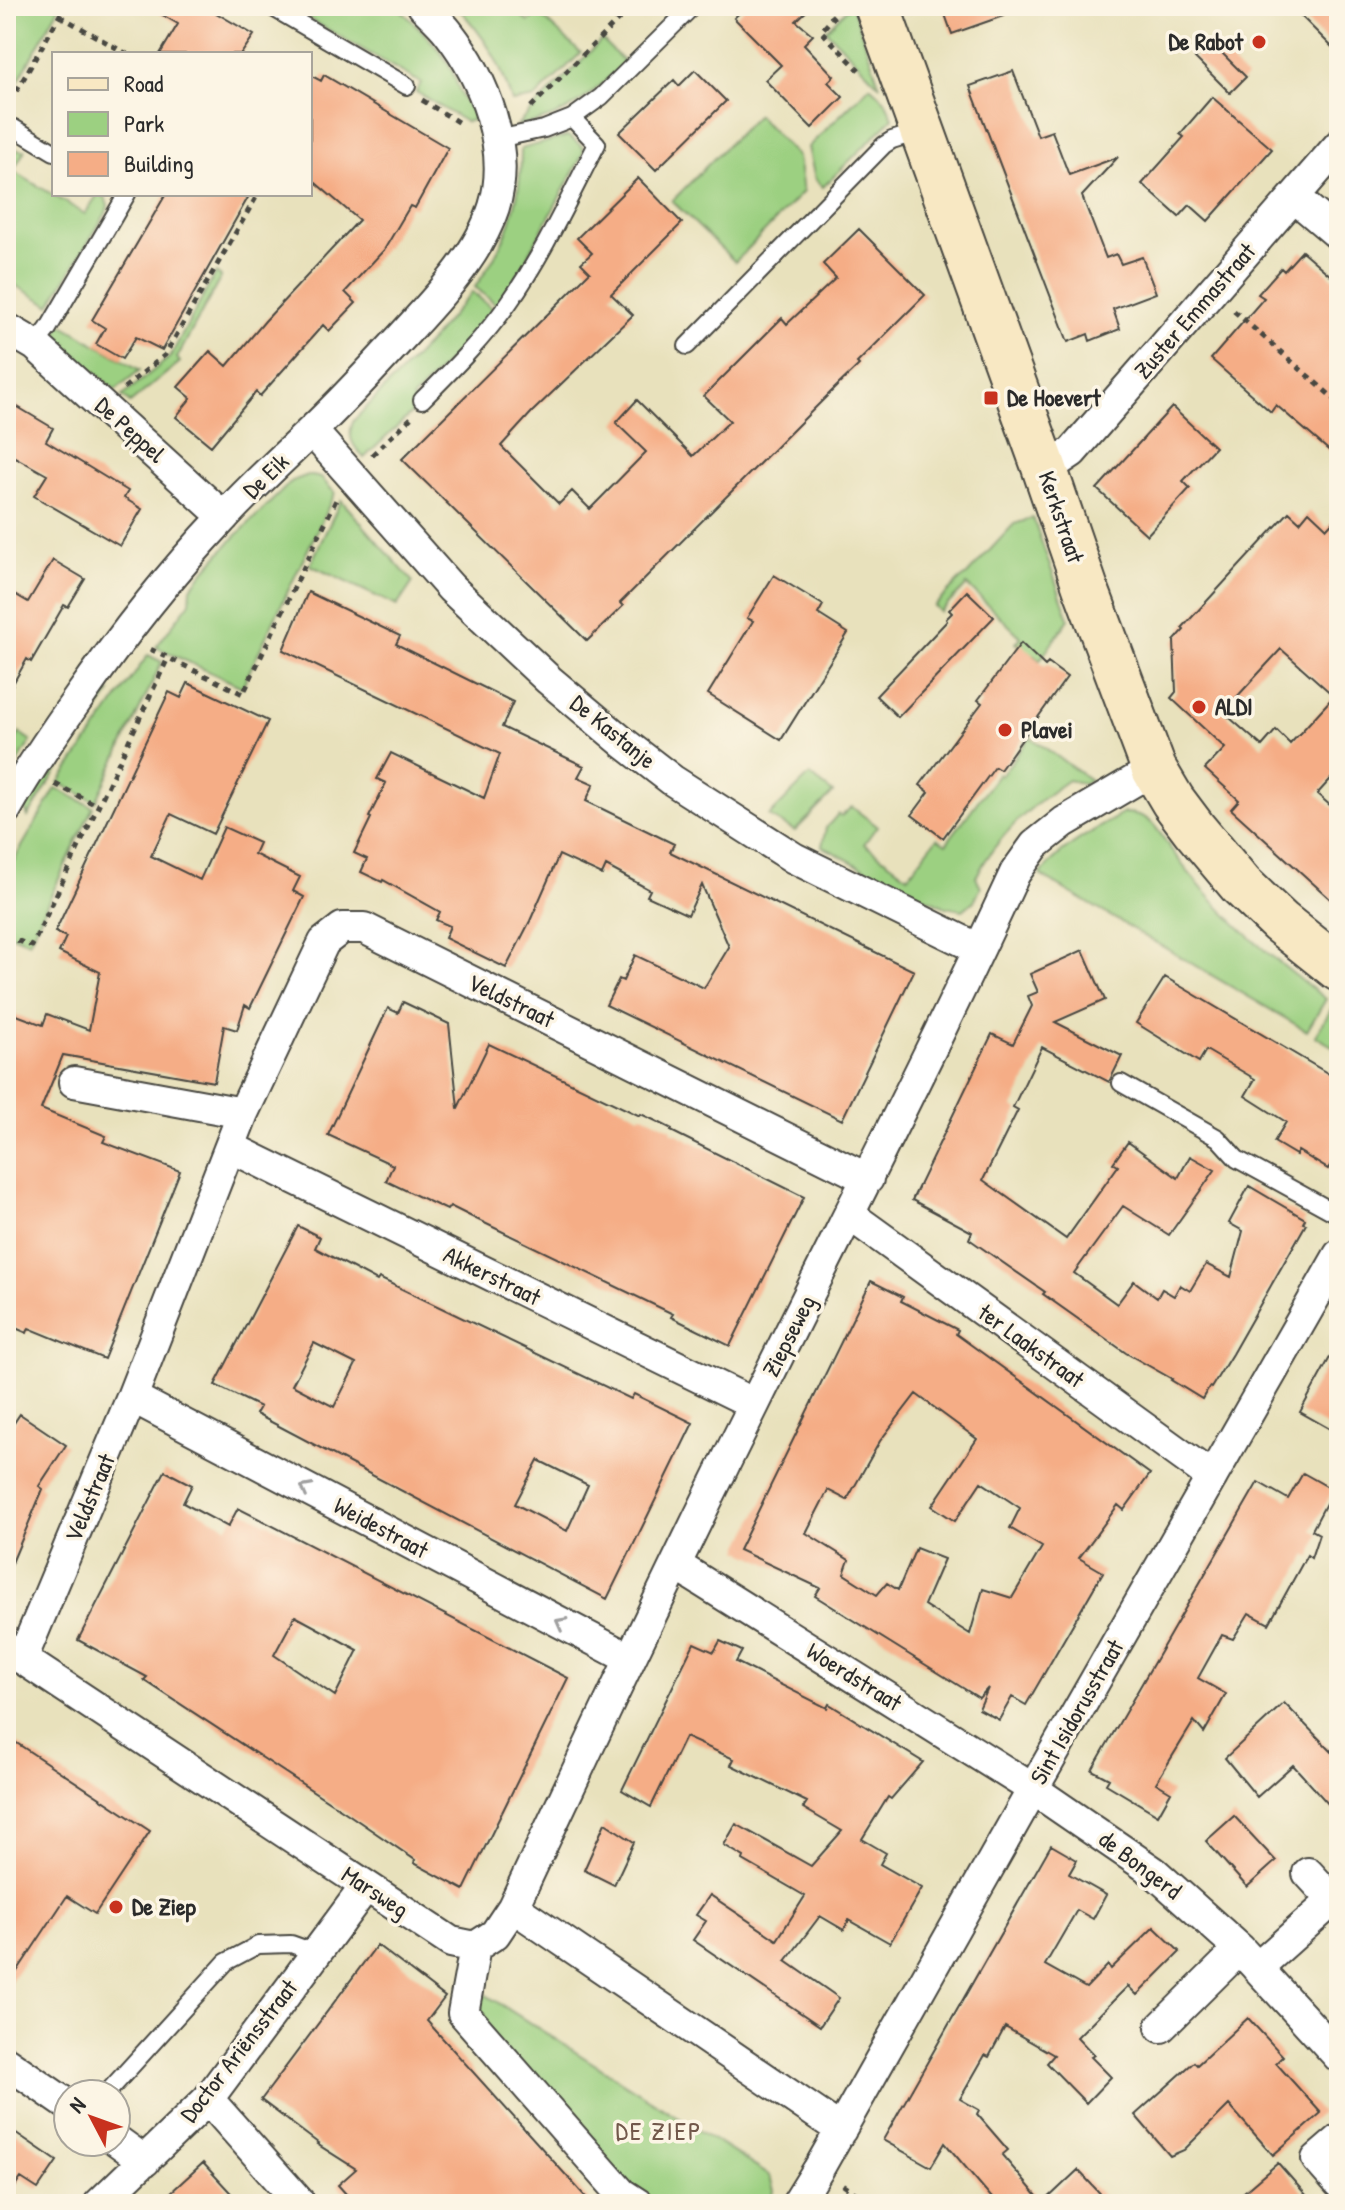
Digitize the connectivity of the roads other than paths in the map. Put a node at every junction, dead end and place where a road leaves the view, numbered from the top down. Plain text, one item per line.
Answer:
1 (270, 6) edge
2 (423, 6) edge
3 (693, 6) edge
4 (877, 6) edge
5 (407, 86) road end
6 (572, 118) junction
7 (921, 131) junction
8 (498, 139) junction
9 (6, 142) edge
10 (1339, 145) edge
11 (52, 151) edge
12 (125, 196) edge
13 (1294, 197) junction
14 (1339, 235) edge
15 (6, 328) edge
16 (35, 345) junction
17 (687, 346) dead end
18 (422, 400) road end
19 (312, 431) junction
20 (1043, 464) junction
21 (224, 517) junction
22 (1154, 769) junction
23 (6, 809) edge
24 (979, 949) junction
25 (1339, 969) edge
26 (74, 1082) dead end
27 (1121, 1083) dead end
28 (243, 1113) junction
29 (230, 1147) junction
30 (868, 1179) junction
31 (850, 1215) junction
32 (1339, 1215) edge
33 (1339, 1255) edge
34 (132, 1397) junction
35 (754, 1404) junction
36 (1212, 1477) junction
37 (676, 1565) junction
38 (14, 1653) edge
39 (630, 1659) junction
40 (1033, 1789) junction
41 (1308, 1873) dead end
42 (366, 1886) junction
43 (513, 1907) junction
44 (475, 1947) junction
45 (316, 1953) junction
46 (1249, 1959) junction
47 (1161, 2027) dead end
48 (1339, 2057) edge
49 (6, 2062) edge
50 (121, 2078) edge
51 (52, 2094) edge
52 (208, 2099) junction
53 (841, 2130) junction
54 (1339, 2140) edge
55 (132, 2152) edge
56 (145, 2161) junction
57 (1339, 2184) edge
58 (99, 2204) edge
59 (301, 2204) edge
60 (638, 2204) edge
61 (797, 2204) edge

1 - 5 lane
2 - 8 street, De Eik
3 - 6 lane
4 - 7 street, Kerkstraat
6 - 8 lane
6 - 18 lane
7 - 17 lane
7 - 20 street, Kerkstraat
8 - 19 street, De Eik
9 - 11 lane
10 - 13 street, Zuster Emmastraat
12 - 16 lane
13 - 14 street
13 - 20 street, Zuster Emmastraat
15 - 16 street, De Peppel
16 - 21 street, De Peppel
19 - 21 street, De Eik
19 - 24 street, De Kastanje
20 - 22 street, Kerkstraat
21 - 23 street, De Eik
22 - 24 street, Ziepseweg
22 - 25 street, Kerkstraat
24 - 30 street, Ziepseweg
26 - 28 street
27 - 32 lane
28 - 29 street, Veldstraat
28 - 30 street, Veldstraat
29 - 34 street, Veldstraat
29 - 35 street, Akkerstraat
30 - 31 street, Ziepseweg
31 - 35 street, Ziepseweg
31 - 36 street, ter Laakstraat
33 - 36 street, Sint Isidorusstraat
34 - 38 street, Veldstraat
39 -> 34 street, Weidestraat
35 - 37 street, Ziepseweg
36 - 40 street, Sint Isidorusstraat
37 - 39 street, Ziepseweg
37 - 40 street, Woerdstraat
38 - 42 street, Marsweg
39 - 43 street, Ziepseweg
40 - 46 street, de Bongerd
40 - 53 street, Sint Isidorusstraat
41 - 46 street
42 - 44 street, Marsweg
42 - 45 street, Doctor Ariënsstraat
43 - 44 street, Ziepseweg
43 - 53 street
44 - 60 street
45 - 50 lane
45 - 52 street, Doctor Ariënsstraat
46 - 47 street
46 - 48 street, de Bongerd
49 - 51 street
52 - 56 street, Doctor Ariënsstraat
52 - 59 street
53 - 61 street, Sint Isidorusstraat
54 - 57 street
55 - 56 street
56 - 58 street, Doctor Ariënsstraat

